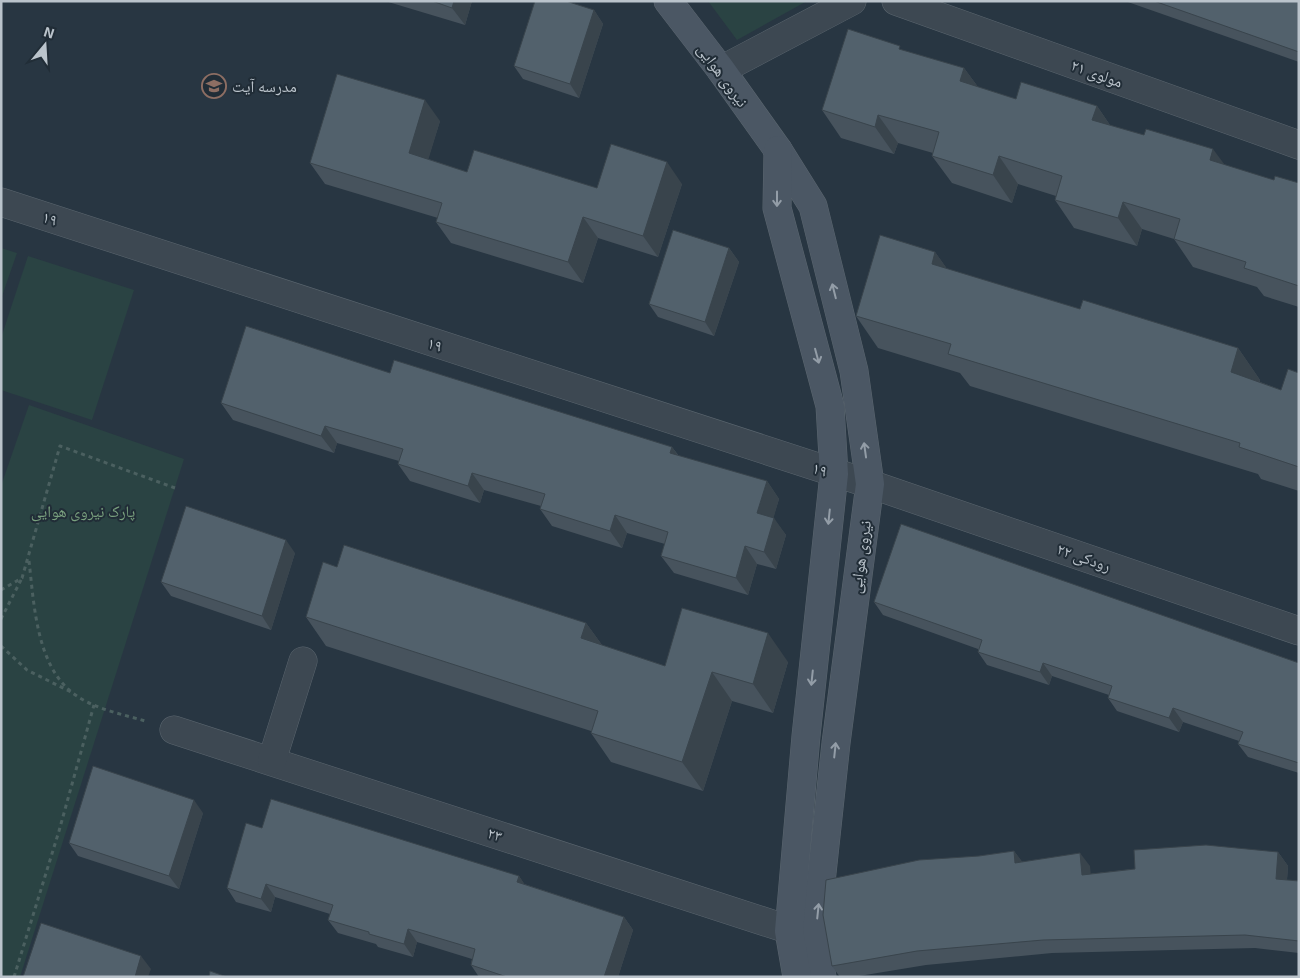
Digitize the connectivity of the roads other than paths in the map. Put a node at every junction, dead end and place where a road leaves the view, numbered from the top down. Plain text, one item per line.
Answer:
1 (668, 1) edge
2 (852, 1) edge
3 (896, 1) edge
4 (721, 70) junction
5 (1299, 145) edge
6 (778, 150) junction
7 (1, 202) edge
8 (834, 474) junction
9 (870, 484) junction
10 (1299, 631) edge
11 (303, 661) dead end
12 (174, 730) road end
13 (272, 760) junction
14 (789, 931) junction
15 (815, 938) junction
16 (797, 977) edge
17 (822, 977) edge

1 - 4 street, نیروی هوایی
2 - 4 street
3 - 5 street, مولوی ۲۱
4 - 6 street, نیروی هوایی
6 -> 8 street, نیروی هوایی
9 -> 6 street, نیروی هوایی
7 - 8 street, ۱۹
8 - 9 street, ۱۹
8 -> 14 street, نیروی هوایی
9 - 10 street, رودکی ۲۲
15 -> 9 street, نیروی هوایی
11 - 13 street
12 - 13 street, ۲۳
13 - 14 street, ۲۳
14 - 15 street, ۲۳
14 - 16 street, نیروی هوایی
15 - 17 street, نیروی هوایی

